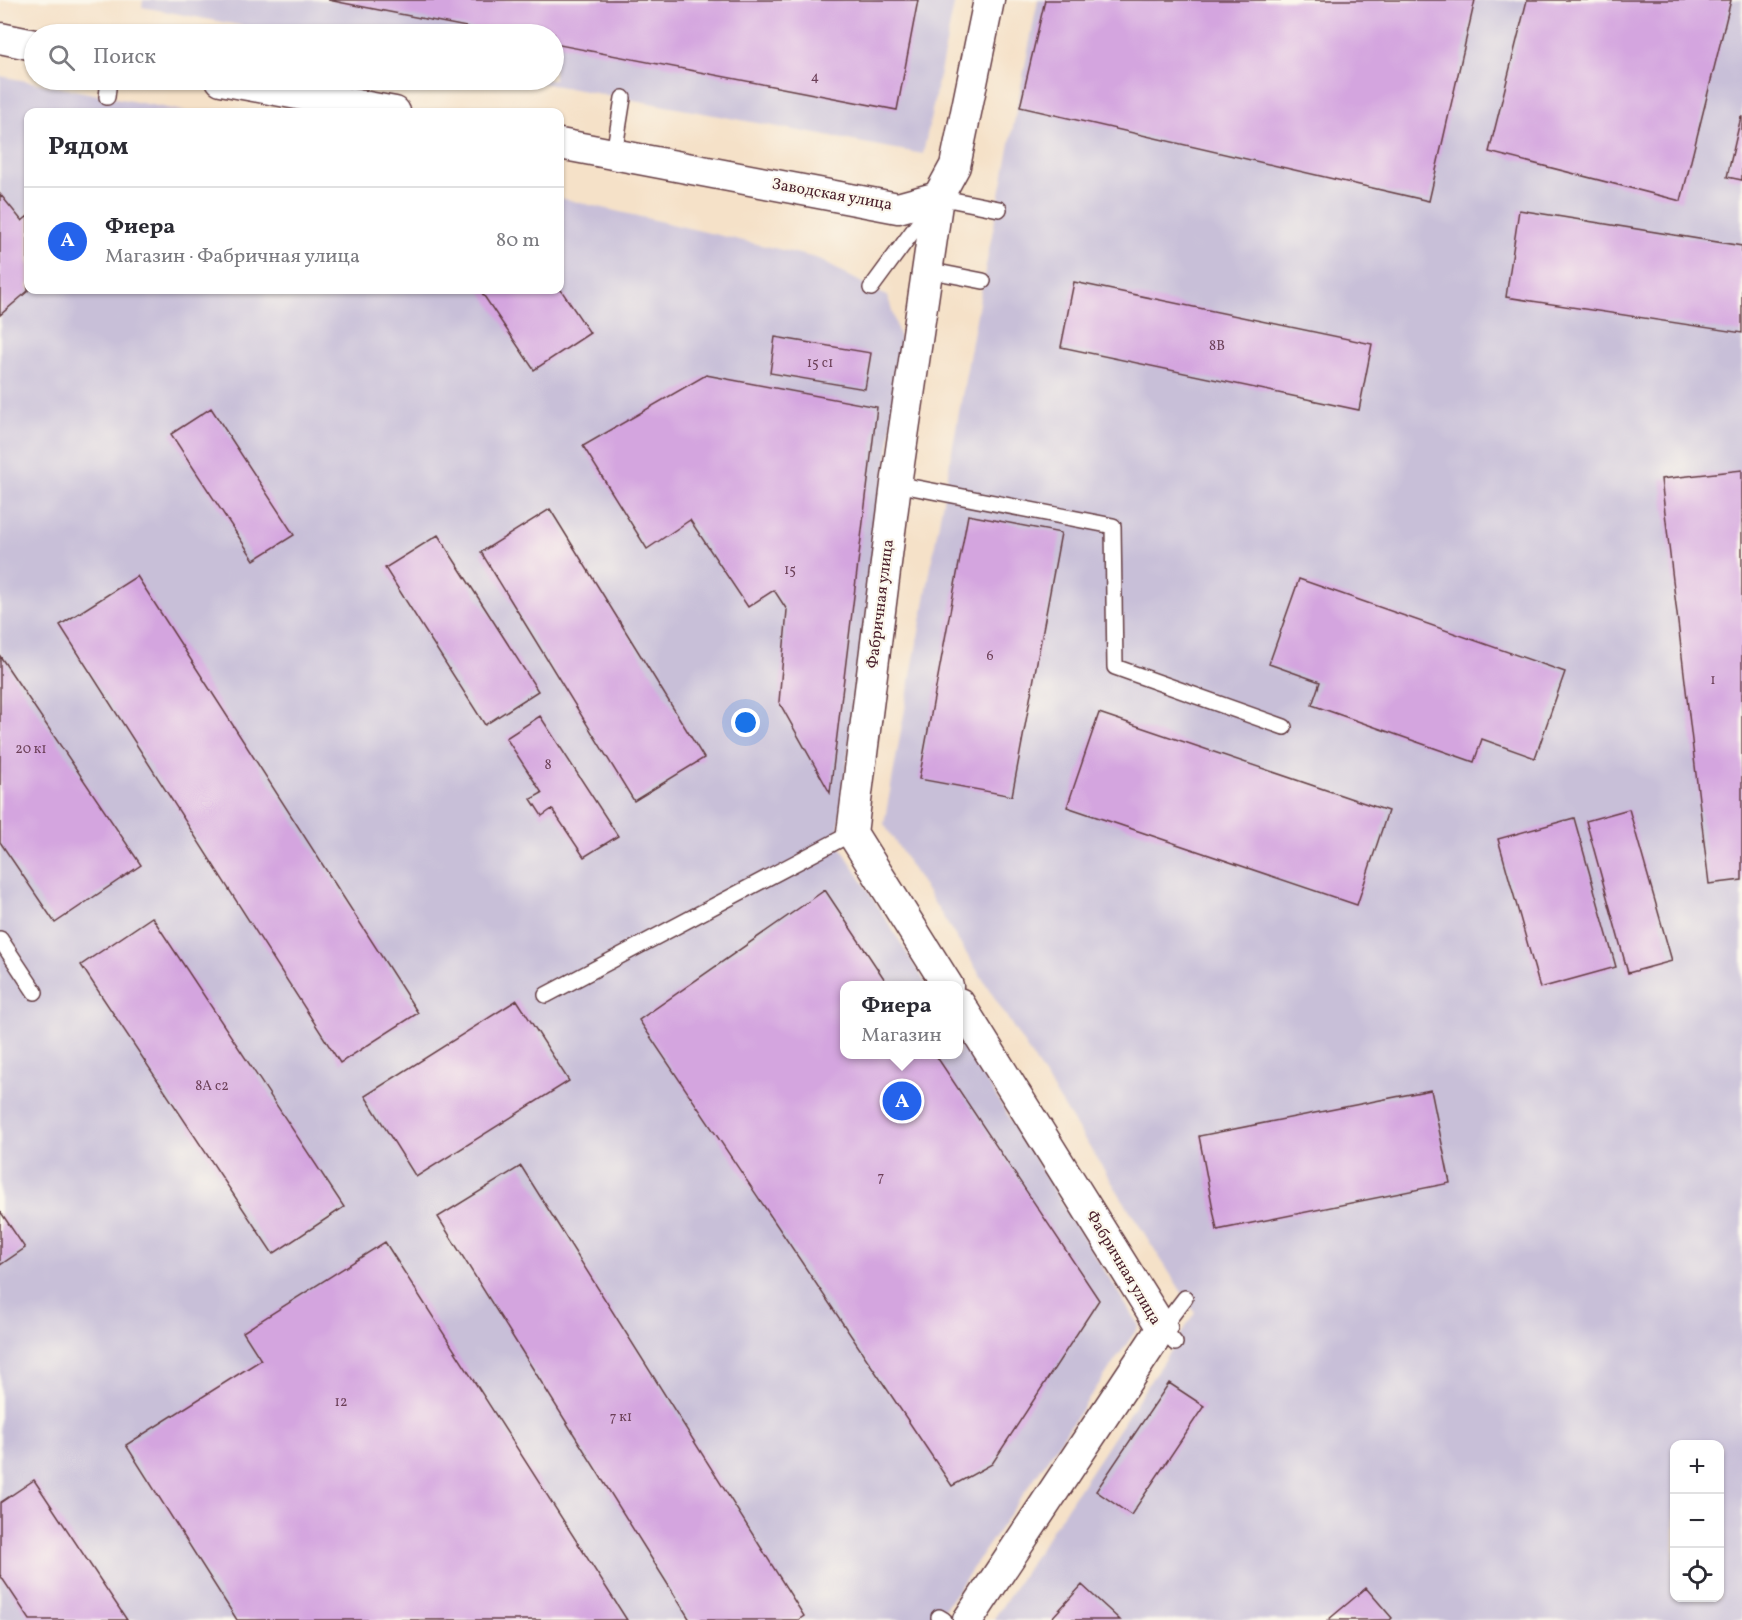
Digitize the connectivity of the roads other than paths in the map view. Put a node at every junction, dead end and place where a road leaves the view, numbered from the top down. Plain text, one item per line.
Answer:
1 (989, 0) edge
2 (0, 38) edge
3 (24, 43) edge
4 (108, 90) edge
5 (275, 90) edge
6 (107, 97) dead end
7 (623, 98) dead end
8 (373, 108) edge
9 (564, 145) edge
10 (614, 154) junction
11 (938, 197) junction
12 (999, 209) dead end
13 (927, 270) junction
14 (983, 282) dead end
15 (872, 288) dead end
16 (896, 484) junction
17 (1284, 727) dead end
18 (846, 827) junction
19 (0, 939) edge
20 (945, 981) edge
21 (35, 992) dead end
22 (546, 995) dead end
23 (963, 1009) edge
24 (1185, 1298) dead end
25 (1169, 1335) junction
26 (950, 1619) edge

1 - 11 street
2 - 3 street
4 - 6 lane
5 - 8 street
7 - 10 lane
9 - 10 street, Заводская улица
10 - 11 street, Заводская улица
11 - 12 lane
11 - 13 street, Фабричная улица
11 - 15 lane
13 - 14 lane
13 - 16 street, Фабричная улица
16 - 17 lane
16 - 18 street, Фабричная улица
18 - 20 street
18 - 22 lane
19 - 21 lane
23 - 25 street, Фабричная улица
24 - 25 lane
25 - 26 street, Фабричная улица

